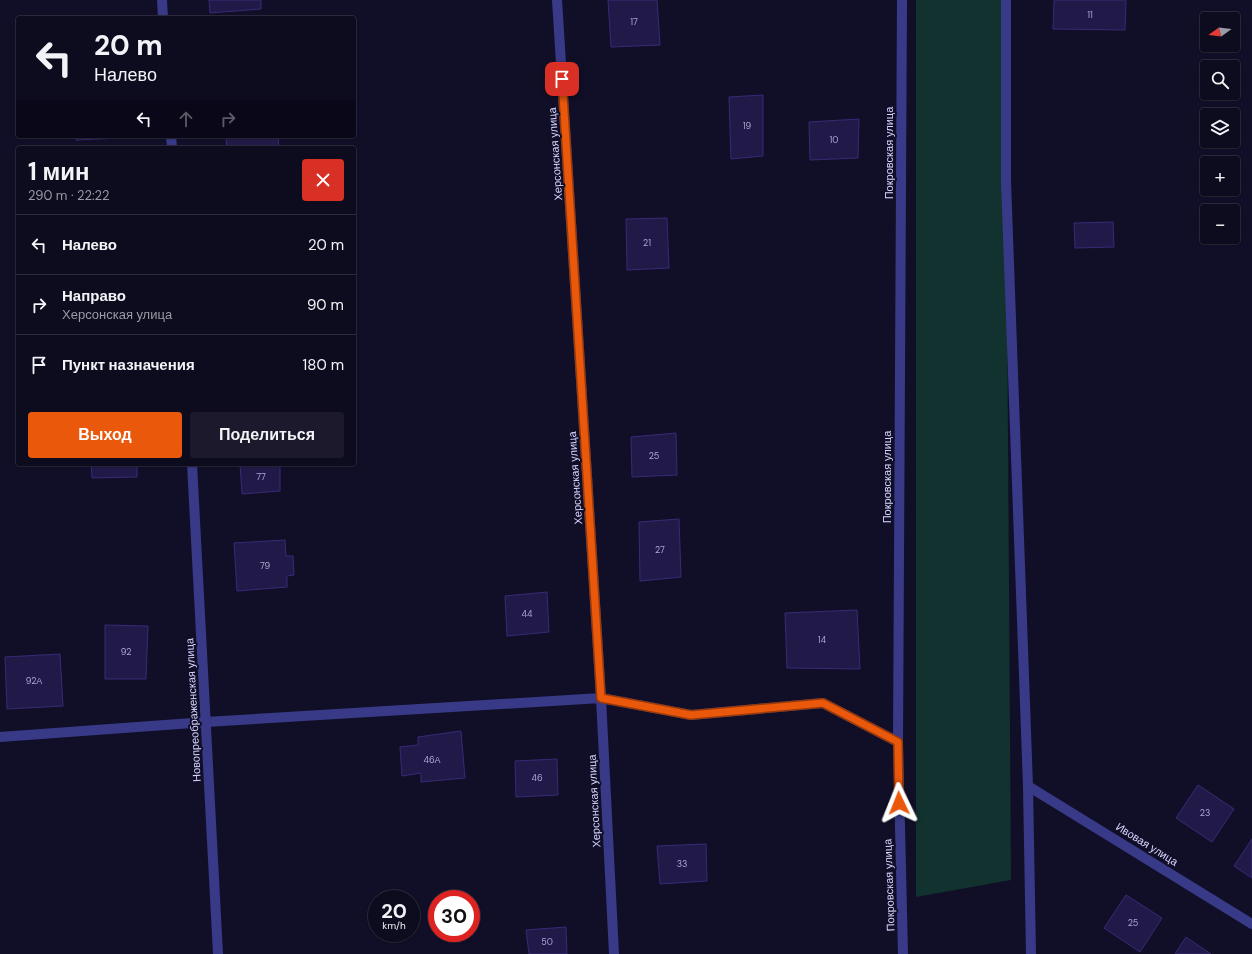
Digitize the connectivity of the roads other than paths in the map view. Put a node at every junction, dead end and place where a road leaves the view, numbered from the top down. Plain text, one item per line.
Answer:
1 (162, 0) edge
2 (557, 0) edge
3 (902, 0) edge
4 (1006, 0) edge
5 (163, 16) edge
6 (192, 466) edge
7 (601, 698) junction
8 (206, 722) junction
9 (0, 737) edge
10 (898, 742) junction
11 (1028, 786) junction
12 (1252, 924) edge
13 (218, 954) edge
14 (614, 954) edge
15 (903, 954) edge
16 (1031, 954) edge

1 - 5 street
2 - 7 street, Херсонская улица
3 - 10 street, Покровская улица
4 - 11 street
6 - 8 street, Новопреображенская улица
7 - 8 street
7 - 10 street
7 - 14 street, Херсонская улица
8 - 9 street
8 - 13 street, Новопреображенская улица
10 - 15 street, Покровская улица
11 - 12 street, Ивовая улица
11 - 16 street

